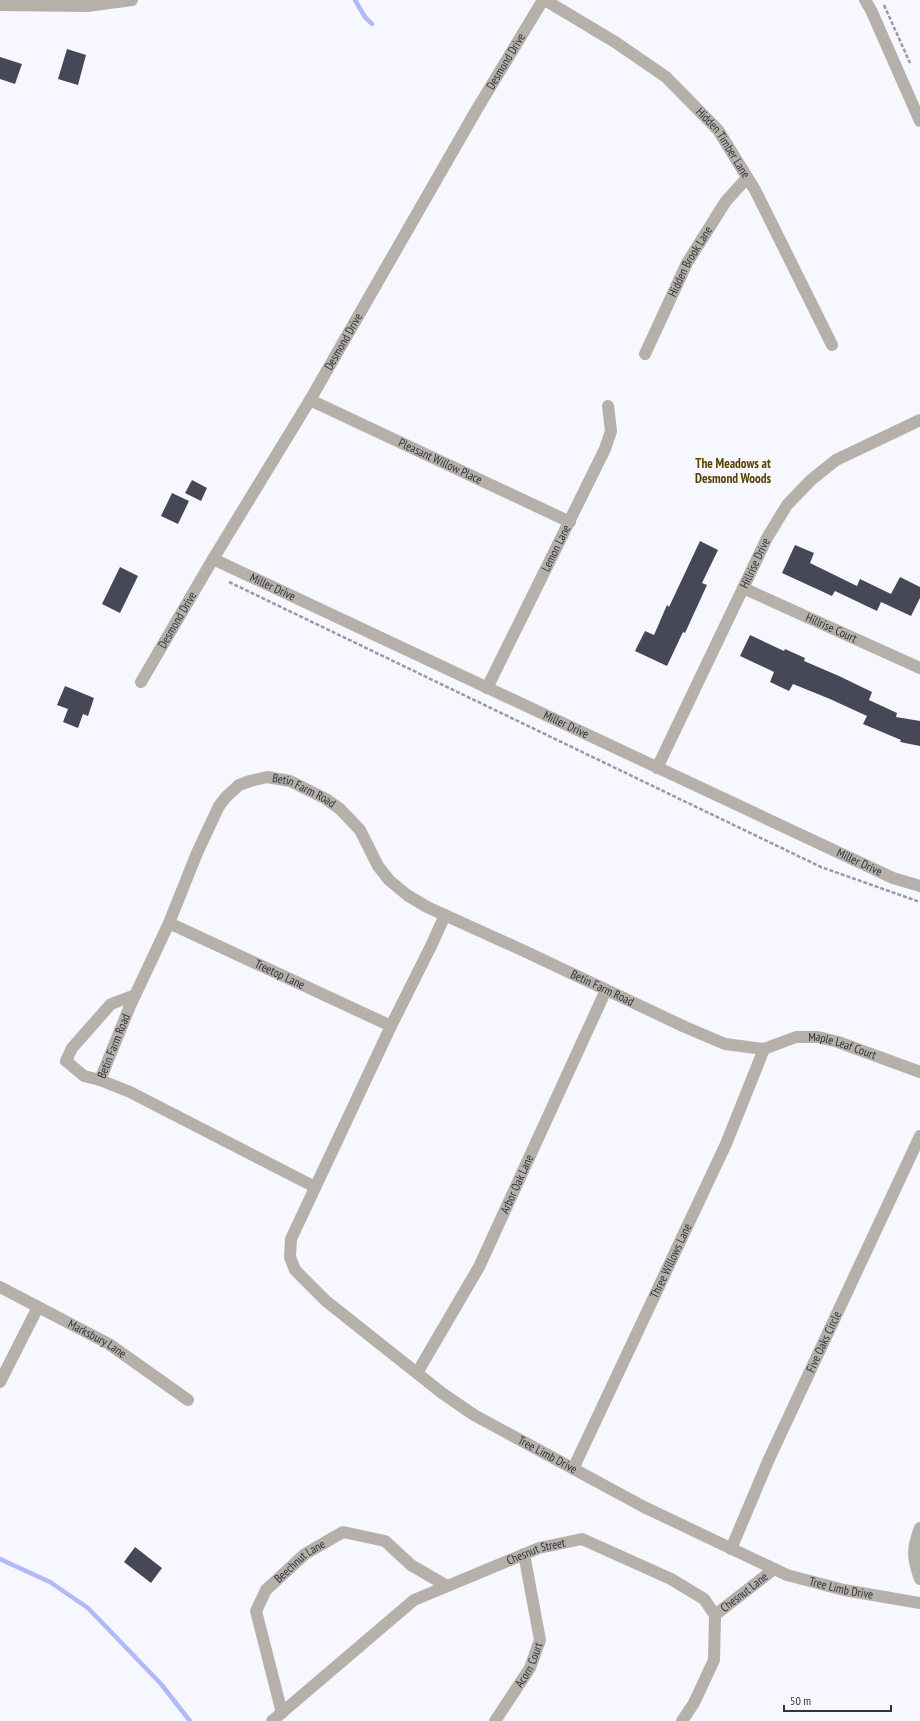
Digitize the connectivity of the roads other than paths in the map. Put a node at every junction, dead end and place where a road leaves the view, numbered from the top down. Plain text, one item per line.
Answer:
1 (132, 0) edge
2 (544, 0) edge
3 (865, 0) edge
4 (0, 5) edge
5 (920, 121) edge
6 (748, 178) junction
7 (832, 344) dead end
8 (644, 354) dead end
9 (310, 400) junction
10 (608, 406) dead end
11 (920, 420) edge
12 (570, 522) junction
13 (213, 559) junction
14 (743, 588) junction
15 (920, 668) edge
16 (141, 682) dead end
17 (488, 688) junction
18 (657, 768) junction
19 (920, 886) edge
20 (445, 915) junction
21 (169, 923) junction
22 (606, 990) junction
23 (136, 995) junction
24 (390, 1026) junction
25 (764, 1049) junction
26 (920, 1072) edge
27 (100, 1080) junction
28 (920, 1136) edge
29 (315, 1187) junction
30 (0, 1287) edge
31 (38, 1307) junction
32 (417, 1373) junction
33 (0, 1382) edge
34 (188, 1400) dead end
35 (573, 1470) junction
36 (920, 1528) edge
37 (731, 1549) junction
38 (524, 1554) junction
39 (774, 1570) junction
40 (920, 1579) edge
41 (447, 1586) junction
42 (920, 1603) edge
43 (715, 1615) junction
44 (282, 1713) junction
45 (272, 1721) edge
46 (495, 1721) edge
47 (682, 1721) edge

1 - 4 street
2 - 6 street, Hidden Timber Lane
2 - 9 street, Desmond Drive
3 - 5 street
6 - 7 street, Hidden Timber Lane
6 - 8 street, Hidden Brook Lane
9 - 12 street, Pleasant Willow Place
9 - 13 street, Desmond Drive
10 - 12 street, Lemon Lane
11 - 14 street, Hillrise Drive
12 - 17 street, Lemon Lane
13 - 16 street, Desmond Drive
13 - 17 street, Miller Drive
14 - 15 street, Hillrise Court
14 - 18 street, Hillrise Drive
17 - 18 street, Miller Drive
18 - 19 street, Miller Drive
20 - 21 street, Betin Farm Road
20 - 22 street, Betin Farm Road
20 - 24 street
21 - 23 street, Betin Farm Road
21 - 24 street, Treetop Lane
22 - 25 street, Betin Farm Road
22 - 32 street, Arbor Oak Lane
23 - 27 street, Betin Farm Road
23 - 27 street
24 - 29 street
25 - 26 street, Maple Leaf Court
25 - 35 street, Three Willows Lane
27 - 29 street, Betin Farm Road
28 - 37 street, Five Oaks Circle
29 - 32 street, Tree Limb Drive
30 - 31 street, Marksbury Lane
31 - 33 street
31 - 34 street, Marksbury Lane
32 - 35 street, Tree Limb Drive
35 - 37 street, Tree Limb Drive
36 - 40 street
37 - 39 street, Tree Limb Drive
38 - 41 street, Chesnut Street
38 - 43 street, Chesnut Street
38 - 46 street, Acorn Court
39 - 42 street, Tree Limb Drive
39 - 43 street, Chesnut Lane
41 - 44 street, Chesnut Street
41 - 44 street, Beechnut Lane
43 - 47 street
44 - 45 street, Chesnut Street

